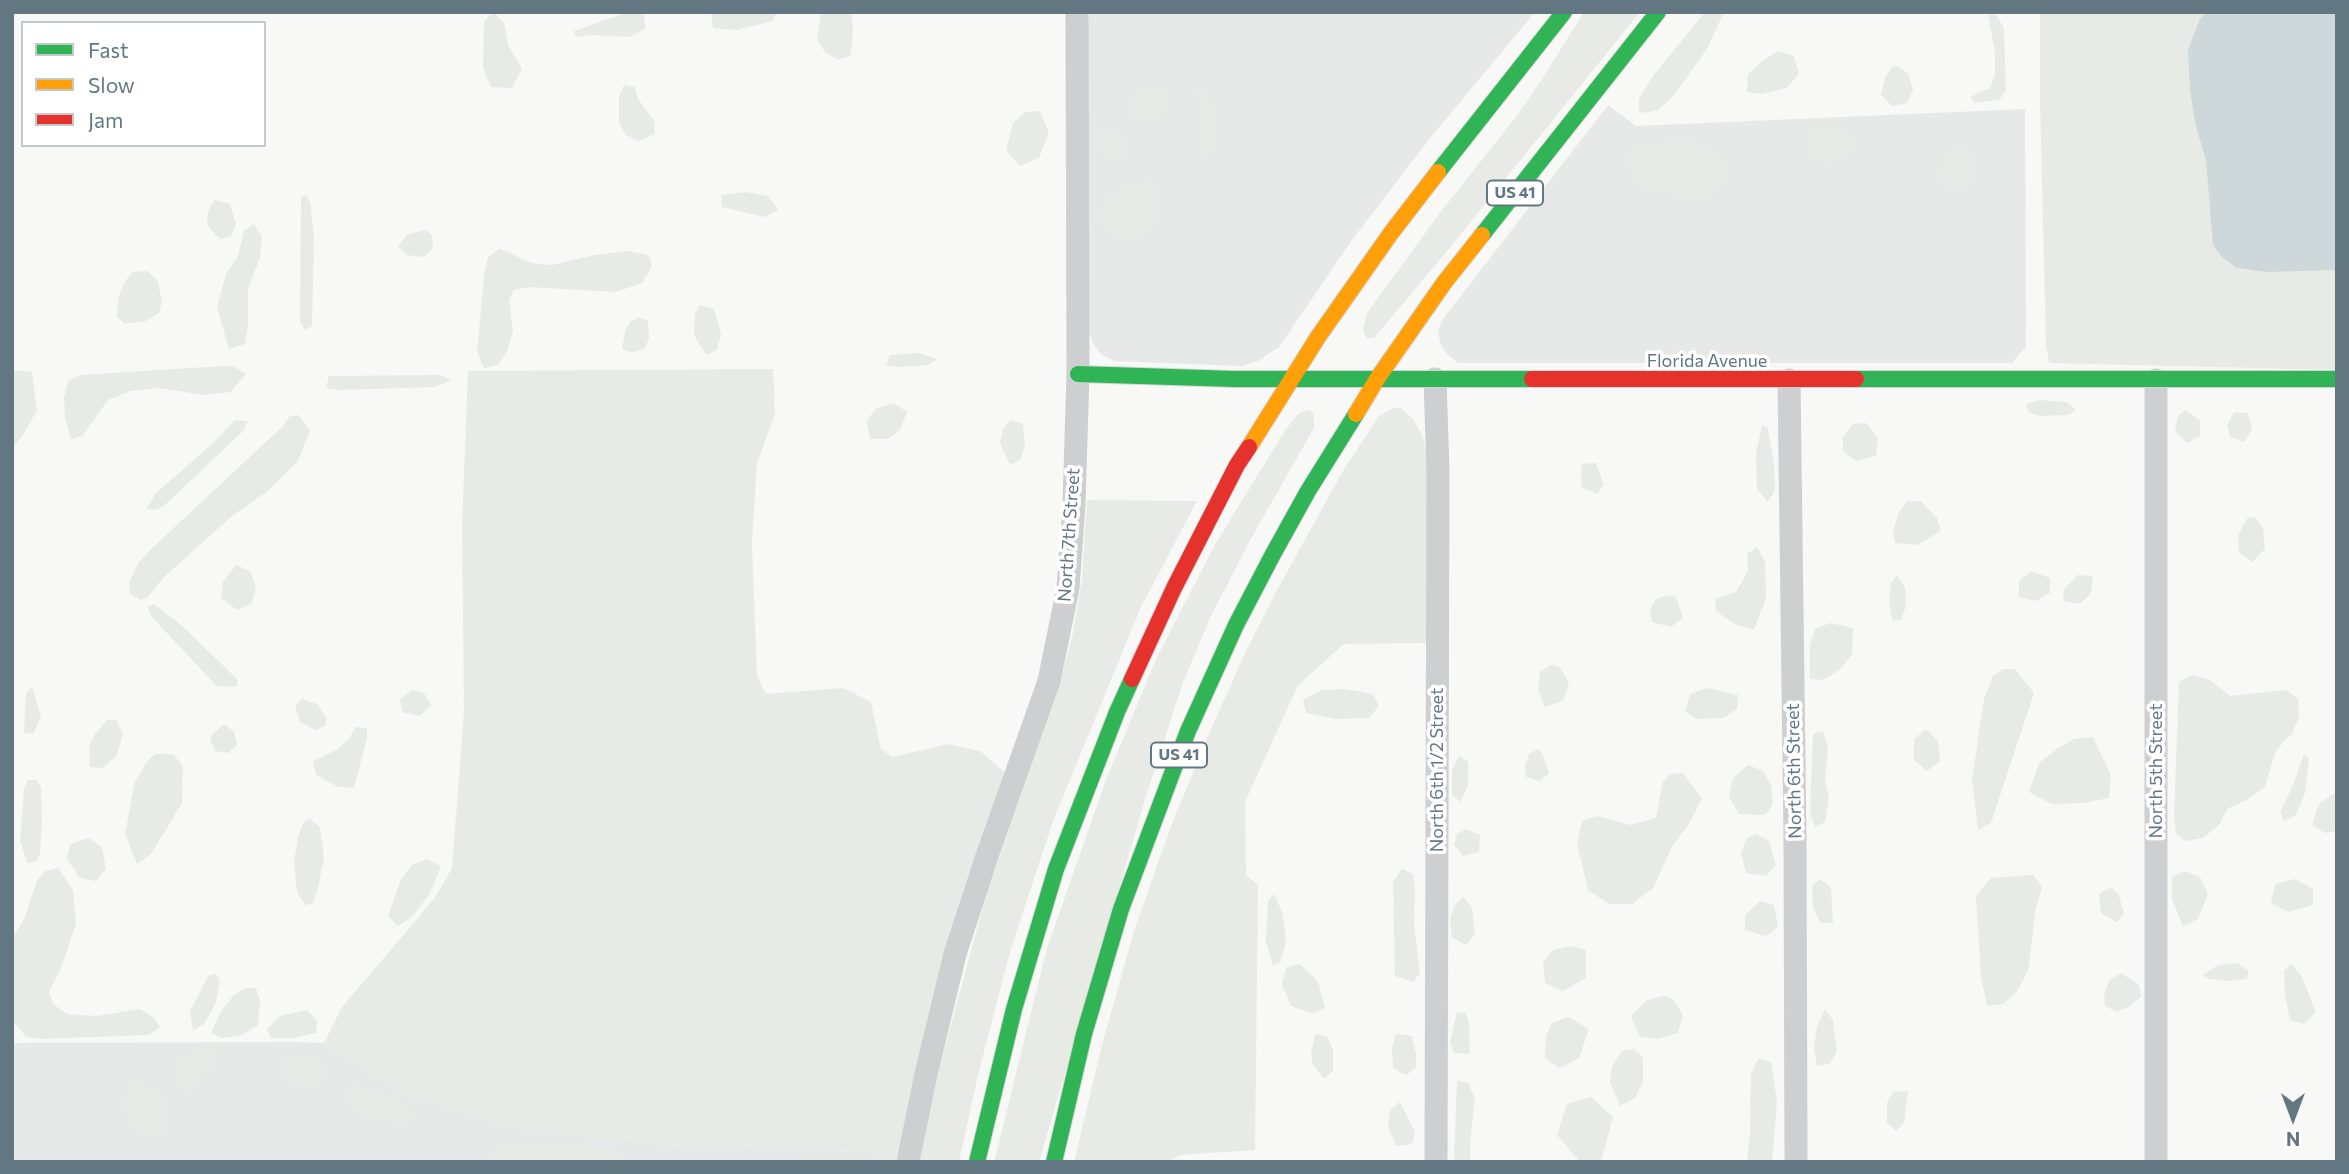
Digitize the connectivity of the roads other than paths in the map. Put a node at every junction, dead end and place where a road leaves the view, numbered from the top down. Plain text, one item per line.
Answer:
1 (1077, 12) edge
2 (1564, 12) edge
3 (1658, 12) edge
4 (1078, 374) junction
5 (1292, 379) junction
6 (1377, 379) junction
7 (1436, 379) junction
8 (2337, 379) edge
9 (1789, 380) junction
10 (2156, 380) junction
11 (908, 1162) edge
12 (977, 1162) edge
13 (1054, 1162) edge
14 (1437, 1162) edge
15 (1796, 1162) edge
16 (2156, 1162) edge

1 - 4 street, North 7th Street
2 - 5 main road
3 - 6 main road, US 41
4 - 5 main road, Florida Avenue
4 - 11 street, North 7th Street
5 - 6 main road, Florida Avenue
5 - 12 main road
6 - 7 main road, Florida Avenue
6 - 13 main road, US 41
7 - 9 main road, Florida Avenue
7 - 14 street, North 6th 1/2 Street
8 - 10 main road, Florida Avenue
9 - 10 main road, Florida Avenue
9 - 15 street, North 6th Street
10 - 16 street, North 5th Street

